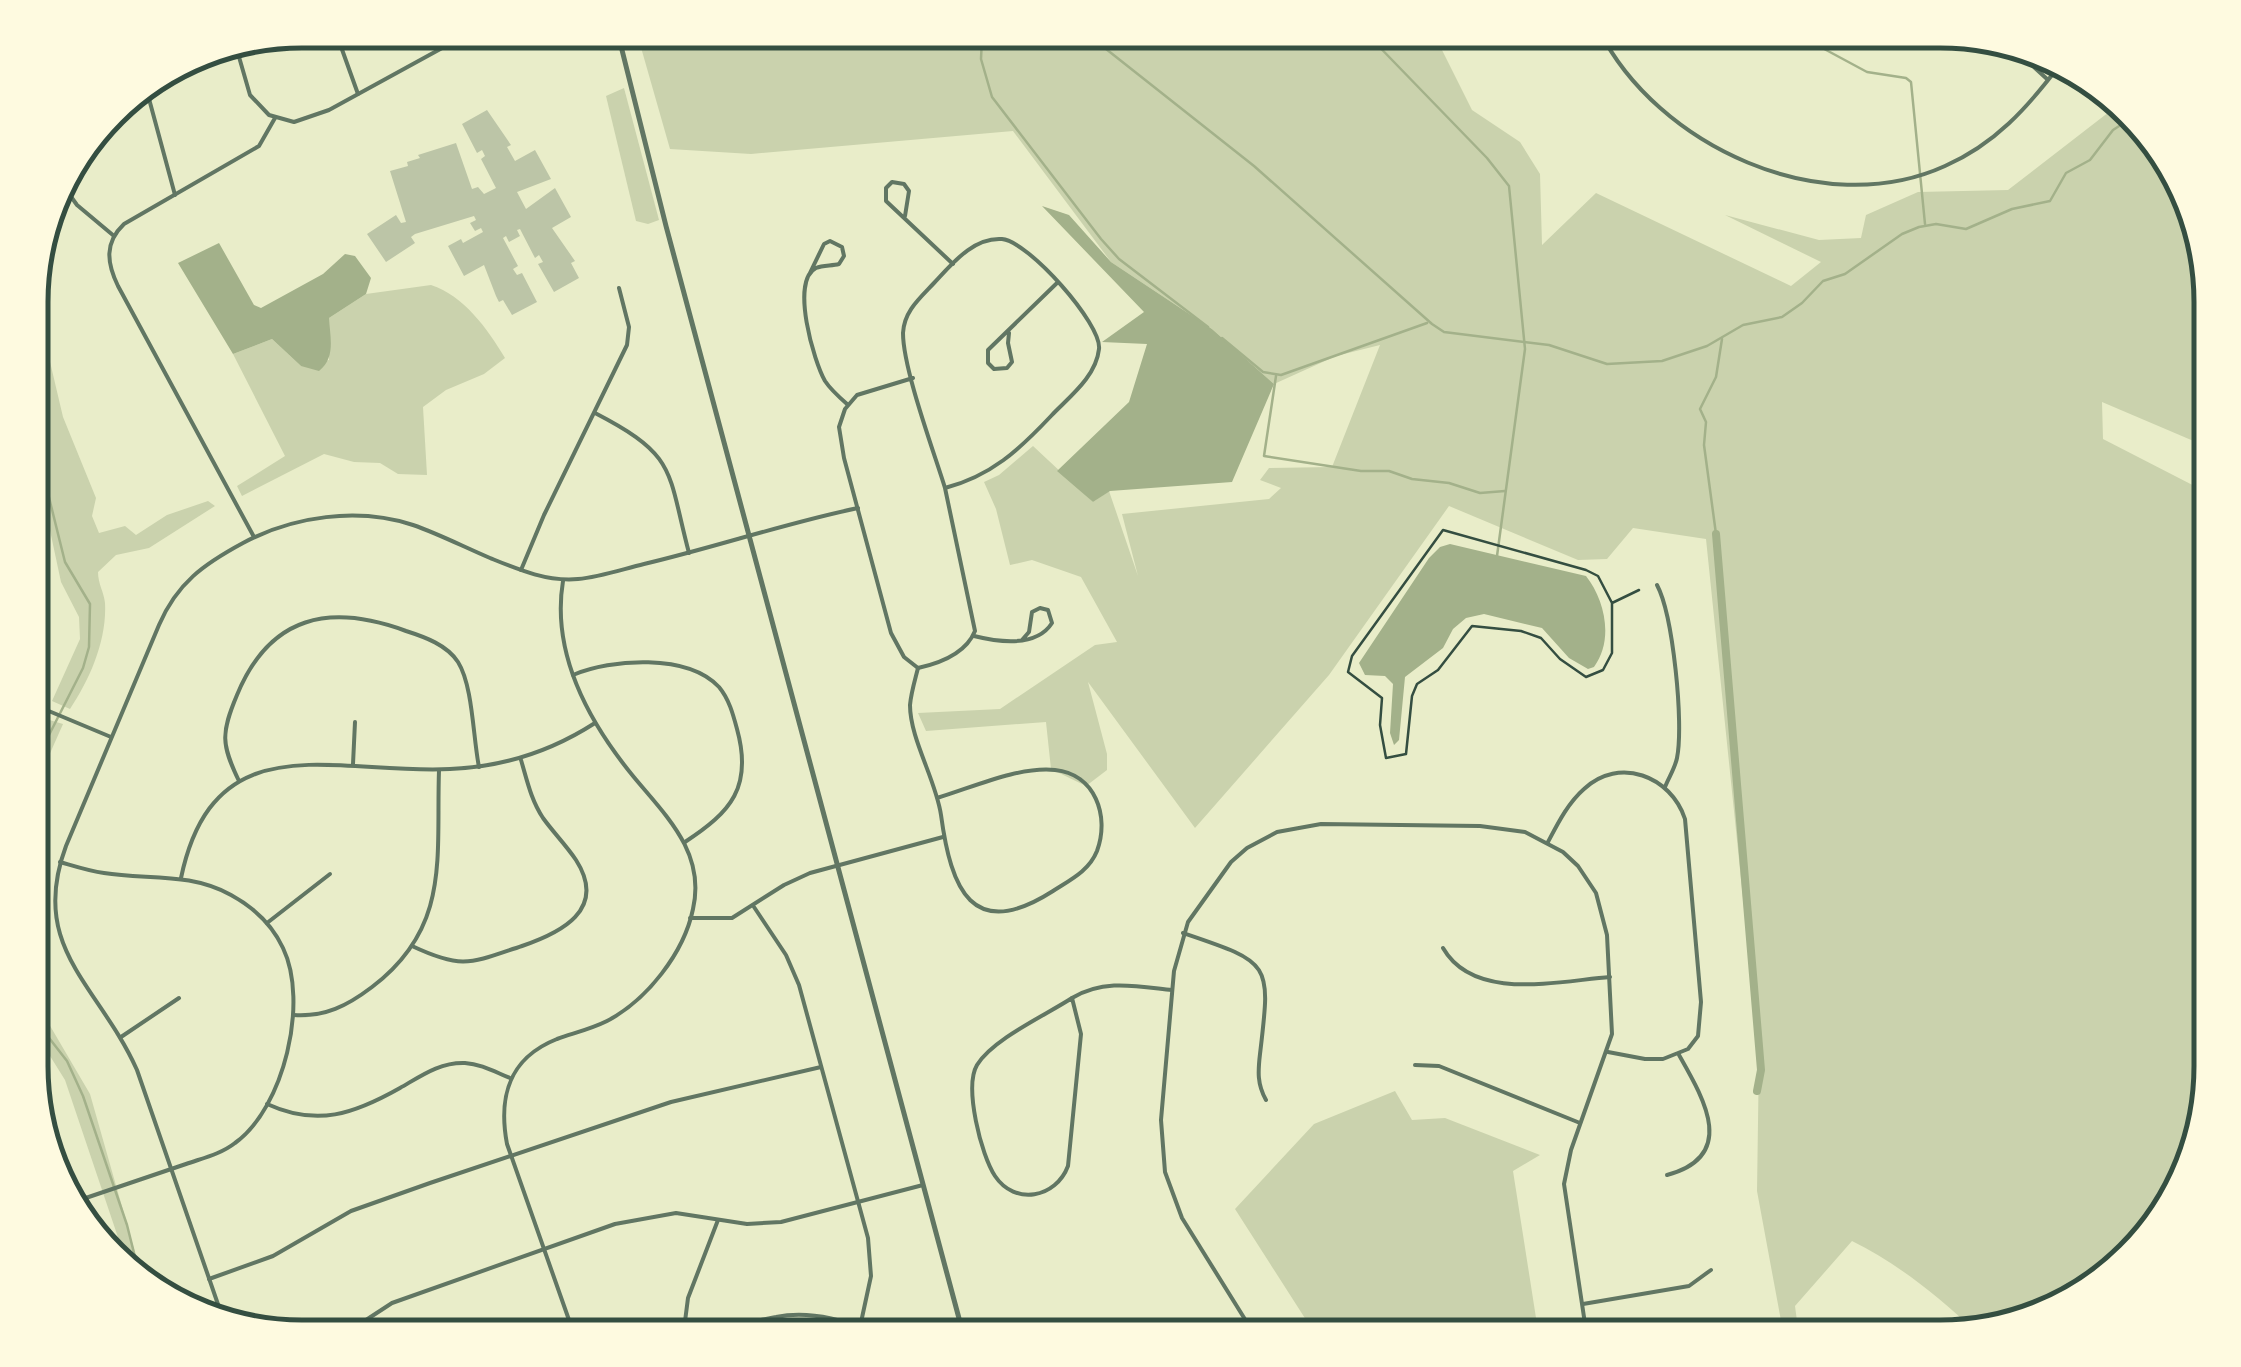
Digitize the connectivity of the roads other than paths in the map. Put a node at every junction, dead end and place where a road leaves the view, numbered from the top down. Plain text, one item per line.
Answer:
1 (341, 48) edge
2 (443, 48) edge
3 (622, 48) edge
4 (1610, 48) edge
5 (239, 56) edge
6 (2033, 66) edge
7 (2052, 75) edge
8 (2048, 80) junction
9 (358, 94) junction
10 (149, 99) edge
11 (276, 118) junction
12 (175, 196) junction
13 (71, 197) edge
14 (905, 216) junction
15 (114, 236) junction
16 (953, 264) junction
17 (810, 275) junction
18 (1057, 283) junction
19 (619, 288) dead end
20 (1009, 332) junction
21 (912, 378) junction
22 (847, 404) junction
23 (595, 413) junction
24 (946, 488) junction
25 (858, 508) junction
26 (254, 537) junction
27 (751, 537) junction
28 (689, 553) junction
29 (521, 570) junction
30 (564, 579) junction
31 (1657, 585) dead end
32 (974, 636) junction
33 (1022, 640) junction
34 (918, 668) junction
35 (573, 675) junction
36 (48, 711) edge
37 (354, 722) dead end
38 (594, 723) junction
39 (112, 738) junction
40 (521, 758) junction
41 (354, 764) junction
42 (479, 767) junction
43 (439, 770) junction
44 (239, 781) junction
45 (1665, 787) junction
46 (936, 798) junction
47 (943, 837) junction
48 (684, 842) junction
49 (1548, 842) junction
50 (60, 862) junction
51 (838, 866) junction
52 (330, 874) dead end
53 (181, 878) junction
54 (754, 907) junction
55 (690, 918) junction
56 (267, 922) junction
57 (1183, 933) junction
58 (412, 946) junction
59 (1443, 948) dead end
60 (1610, 977) junction
61 (1172, 990) junction
62 (179, 998) dead end
63 (1072, 998) junction
64 (292, 1015) junction
65 (121, 1037) junction
66 (1608, 1052) junction
67 (1679, 1055) junction
68 (1416, 1064) dead end
69 (821, 1067) junction
70 (510, 1078) junction
71 (1266, 1100) dead end
72 (267, 1104) junction
73 (1580, 1123) junction
74 (512, 1157) junction
75 (172, 1169) junction
76 (1667, 1175) dead end
77 (924, 1185) junction
78 (86, 1199) edge
79 (858, 1202) junction
80 (718, 1220) junction
81 (543, 1250) junction
82 (1711, 1270) dead end
83 (209, 1279) junction
84 (1584, 1304) junction
85 (218, 1305) edge
86 (1245, 1319) edge
87 (1585, 1319) edge
88 (367, 1320) edge
89 (569, 1320) edge
90 (685, 1320) edge
91 (770, 1320) edge
92 (817, 1320) edge
93 (862, 1320) edge
94 (959, 1320) edge

1 - 9 street
2 - 9 street
3 - 27 street
4 - 8 street
5 - 11 street
6 - 8 street
7 - 8 street
9 - 11 street
10 - 12 street
11 - 12 street
12 - 15 street
13 - 15 street
14 - 14 street
14 - 16 street
15 - 26 street
16 - 18 street
16 - 21 street
17 - 17 street
17 - 22 street
18 - 20 street
18 - 24 street
19 - 23 street
20 - 20 street
21 - 22 street
21 - 24 street
22 - 25 street
23 - 28 street
23 - 29 street
24 - 32 street
25 - 27 street
25 - 34 street
26 - 29 street
26 - 39 street
27 - 28 street
27 - 51 street
28 - 30 street
29 - 30 street
30 - 35 street
31 - 45 street
32 - 33 street
32 - 34 street
33 - 33 street
34 - 46 street
35 - 38 street
35 - 48 street
36 - 39 street
37 - 41 street
38 - 40 street
38 - 48 street
39 - 50 street
40 - 42 street
40 - 58 street
41 - 43 street
41 - 44 street
42 - 43 street
42 - 44 street
43 - 58 street
44 - 53 street
45 - 49 street
45 - 67 street
46 - 47 street
46 - 47 street
47 - 51 street
48 - 55 street
49 - 57 street
49 - 60 street
50 - 53 street
50 - 65 street
51 - 54 street
51 - 77 street
52 - 56 street
53 - 56 street
54 - 55 street
54 - 69 street
55 - 70 street
56 - 64 street
57 - 61 street
57 - 71 street
58 - 64 street
59 - 60 street
60 - 66 street
61 - 63 street
61 - 86 street
62 - 65 street
63 - 63 street
64 - 72 street
65 - 75 street
66 - 67 street
66 - 73 street
67 - 76 street
68 - 73 street
69 - 74 street
69 - 79 street
70 - 72 street
70 - 74 street
72 - 75 street
73 - 84 street
74 - 81 street
74 - 83 street
75 - 78 street
75 - 83 street
77 - 79 street
77 - 94 street
79 - 80 street
79 - 93 street
80 - 81 street
80 - 90 street
81 - 88 street
81 - 89 street
82 - 84 street
83 - 85 street
84 - 87 street
91 - 92 street

